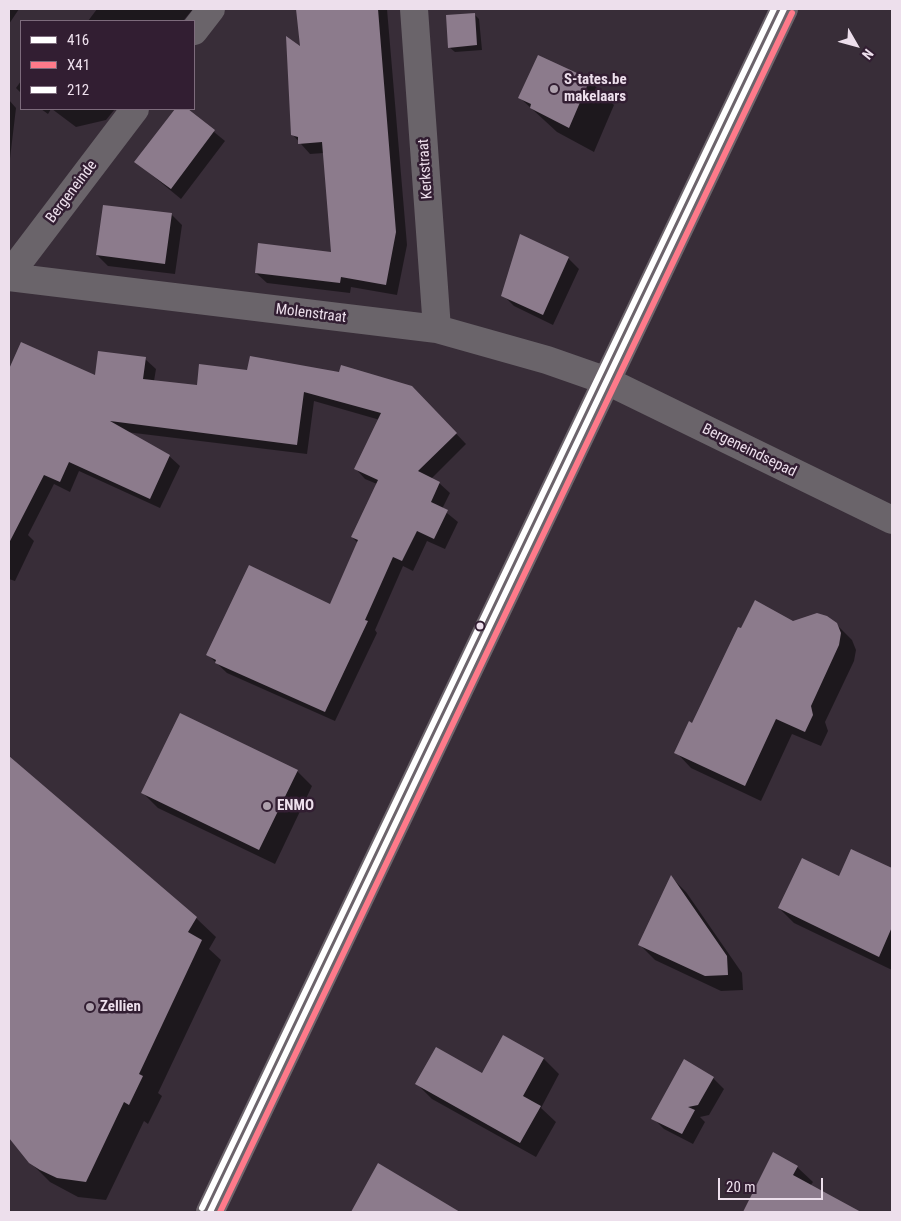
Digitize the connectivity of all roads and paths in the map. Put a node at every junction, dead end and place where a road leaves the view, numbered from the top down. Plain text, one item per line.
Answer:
1 (210, 9) edge
2 (414, 9) edge
3 (784, 9) edge
4 (195, 30) edge
5 (134, 110) edge
6 (9, 276) edge
7 (437, 329) junction
8 (606, 381) junction
9 (892, 520) edge
10 (210, 1212) edge

1 - 4 street
2 - 7 street, Kerkstraat
3 - 8 main road
5 - 6 street, Bergeneinde
6 - 7 street, Molenstraat
7 - 8 street, Molenstraat
8 - 9 street, Bergeneindsepad
8 - 10 main road

